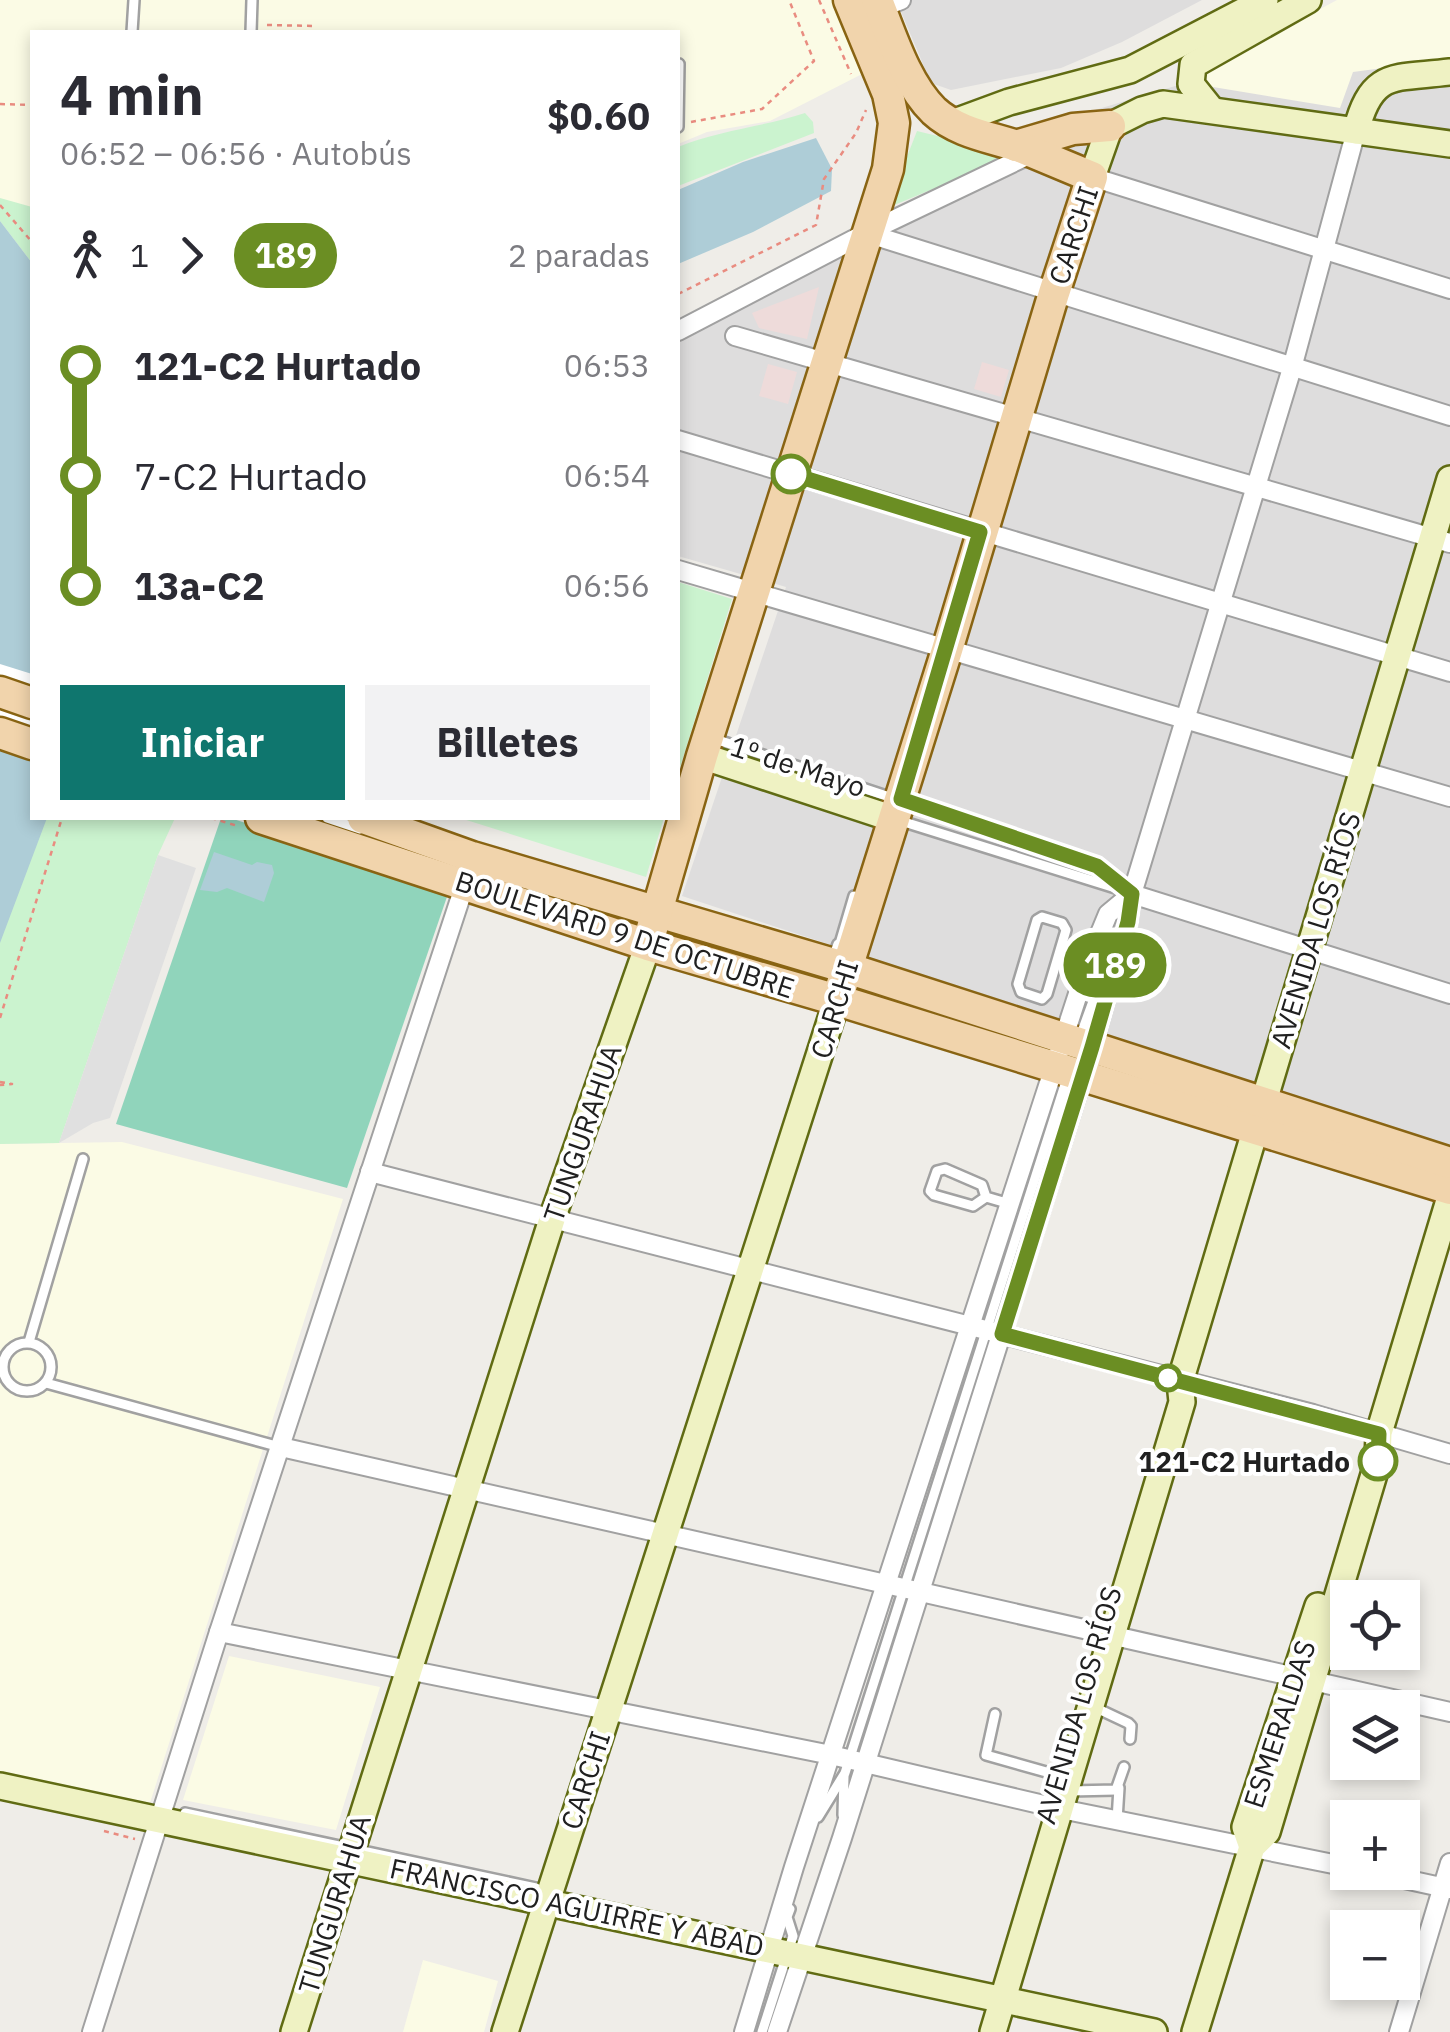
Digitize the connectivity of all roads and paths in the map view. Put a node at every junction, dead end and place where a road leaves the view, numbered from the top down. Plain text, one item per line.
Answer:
1 (134, 0) edge
2 (252, 0) edge
3 (789, 0) edge
4 (819, 0) edge
5 (850, 0) edge
6 (1265, 0) edge
7 (1308, 0) edge
8 (886, 3) edge
9 (267, 25) dead end
10 (317, 26) dead end
11 (132, 30) edge
12 (251, 30) edge
13 (1450, 72) edge
14 (850, 74) dead end
15 (868, 98) dead end
16 (0, 104) edge
17 (30, 106) edge
18 (1211, 109) junction
19 (952, 123) junction
20 (680, 126) edge
21 (1110, 126) junction
22 (1356, 131) junction
23 (1450, 144) edge
24 (1024, 149) junction
25 (1092, 178) junction
26 (0, 205) edge
27 (866, 233) junction
28 (30, 240) edge
29 (1322, 249) junction
30 (1450, 289) edge
31 (1054, 292) junction
32 (680, 293) edge
33 (680, 330) edge
34 (735, 336) dead end
35 (825, 362) junction
36 (1292, 368) junction
37 (1017, 415) junction
38 (1450, 416) edge
39 (680, 441) edge
40 (791, 474) junction
41 (1450, 479) edge
42 (1255, 484) junction
43 (980, 532) junction
44 (1441, 540) edge
45 (680, 571) edge
46 (754, 592) junction
47 (1219, 603) junction
48 (948, 650) junction
49 (1397, 656) junction
50 (1450, 672) edge
51 (0, 692) edge
52 (30, 702) edge
53 (0, 704) edge
54 (30, 714) edge
55 (1185, 718) junction
56 (0, 733) edge
57 (30, 743) edge
58 (705, 746) junction
59 (1363, 771) junction
60 (1450, 798) edge
61 (898, 809) junction
62 (63, 820) edge
63 (266, 820) edge
64 (302, 820) edge
65 (333, 820) edge
66 (369, 820) edge
67 (872, 843) dead end
68 (861, 876) dead end
69 (465, 884) junction
70 (1132, 894) junction
71 (619, 913) dead end
72 (648, 928) junction
73 (1309, 952) junction
74 (1061, 953) junction
75 (1089, 960) junction
76 (834, 973) junction
77 (1450, 994) edge
78 (1029, 1012) junction
79 (0, 1018) edge
80 (1073, 1057) junction
81 (1260, 1116) junction
82 (82, 1160) dead end
83 (1450, 1164) edge
84 (370, 1172) junction
85 (1450, 1189) edge
86 (986, 1197) junction
87 (1450, 1197) edge
88 (1010, 1204) junction
89 (552, 1218) junction
90 (751, 1270) junction
91 (986, 1331) junction
92 (29, 1342) junction
93 (2, 1370) edge
94 (1181, 1381) junction
95 (46, 1383) junction
96 (1379, 1434) junction
97 (281, 1447) junction
98 (1450, 1454) edge
99 (466, 1489) junction
100 (666, 1533) junction
101 (903, 1586) junction
102 (219, 1632) junction
103 (1106, 1633) junction
104 (408, 1670) junction
105 (1305, 1679) junction
106 (1091, 1706) junction
107 (607, 1712) junction
108 (1450, 1712) edge
109 (994, 1714) dead end
110 (1130, 1739) dead end
111 (847, 1763) junction
112 (1124, 1767) dead end
113 (0, 1786) edge
114 (1120, 1788) junction
115 (1058, 1795) junction
116 (156, 1814) junction
117 (1117, 1820) junction
118 (1252, 1847) junction
119 (350, 1853) junction
120 (1330, 1863) edge
121 (1450, 1864) edge
122 (1420, 1882) edge
123 (1446, 1888) edge
124 (555, 1896) junction
125 (780, 1945) junction
126 (997, 1998) junction
127 (92, 2032) edge
128 (294, 2032) edge
129 (505, 2032) edge
130 (744, 2032) edge
131 (762, 2032) edge
132 (777, 2032) edge
133 (979, 2032) edge
134 (993, 2032) edge
135 (1154, 2032) edge
136 (1195, 2032) edge
137 (1399, 2032) edge

1 - 11 lane
2 - 12 lane
3 - 20 path
4 - 14 path
5 - 27 main road, TUNGURAHUA
6 - 19 main road
7 - 18 main road
8 - 19 main road
9 - 10 path
13 - 22 main road
15 - 32 path
16 - 17 path
18 - 21 main road
18 - 22 main road
19 - 24 main road
21 - 24 main road
21 - 25 main road, CARCHI
22 - 23 main road
22 - 29 street
24 - 25 main road
24 - 27 street
25 - 29 street
25 - 31 main road, CARCHI
26 - 28 path
27 - 31 street
27 - 33 street
27 - 35 main road, TUNGURAHUA
29 - 30 street
29 - 36 street
31 - 36 street
31 - 37 main road, CARCHI
34 - 35 street
35 - 37 street
35 - 40 main road, TUNGURAHUA
36 - 38 street
36 - 42 street
37 - 42 street
37 - 43 main road, CARCHI
39 - 40 street
40 - 43 street
40 - 46 main road, TUNGURAHUA
41 - 44 main road, AVENIDA LOS RÍOS
42 - 44 street
42 - 47 street
43 - 47 street
43 - 48 main road, CARCHI
44 - 49 main road, AVENIDA LOS RÍOS
45 - 46 street
46 - 48 street
46 - 58 main road, TUNGURAHUA
47 - 49 street
47 - 55 street
48 - 55 street
48 - 61 main road, CARCHI
49 - 50 street
49 - 59 main road, AVENIDA LOS RÍOS
51 - 52 main road
53 - 54 lane
55 - 59 street
55 - 70 street
56 - 57 main road
58 - 61 main road, 1º de Mayo
58 - 72 main road, TUNGURAHUA
59 - 60 street
59 - 73 main road, AVENIDA LOS RÍOS
61 - 67 lane
61 - 70 lane
61 - 70 lane, 1º de Mayo
61 - 76 main road, CARCHI
62 - 79 path
63 - 69 main road, BOULEVARD 9 DE OCTUBRE
64 - 72 lane, BOULEVARD 9 DE OCTUBRE
65 - 71 lane, BOULEVARD 9 DE OCTUBRE
66 - 72 main road, BOULEVARD 9 DE OCTUBRE
68 - 76 lane
69 - 72 main road, BOULEVARD 9 DE OCTUBRE
69 - 84 street
70 - 73 street, 1º de Mayo
70 - 75 street
70 - 80 street
72 - 76 main road, BOULEVARD 9 DE OCTUBRE
72 - 89 main road, TUNGURAHUA
73 - 77 street, 1º de Mayo
73 - 81 main road, AVENIDA LOS RÍOS
74 - 75 lane
74 - 78 lane
74 - 78 lane
75 - 80 street
76 - 78 main road, BOULEVARD 9 DE OCTUBRE
76 - 80 main road, BOULEVARD 9 DE OCTUBRE
76 - 90 main road, CARCHI
78 - 80 main road, BOULEVARD 9 DE OCTUBRE
80 - 81 main road, BOULEVARD 9 DE OCTUBRE
80 - 88 street
80 - 91 street
81 - 83 main road, BOULEVARD 9 DE OCTUBRE
81 - 85 main road, BOULEVARD 9 DE OCTUBRE
81 - 94 main road, AVENIDA LOS RÍOS
82 - 92 lane
84 - 89 street
84 - 97 street
86 - 86 lane
86 - 88 lane
87 - 96 main road, ESMERALDAS
88 - 91 street
89 - 90 street
89 - 99 main road, TUNGURAHUA
90 - 91 street
90 - 100 main road, CARCHI
91 - 94 street
91 - 101 street
91 - 101 street
92 - 93 lane
92 - 95 lane
93 - 95 lane
94 - 96 street
94 - 103 main road, AVENIDA LOS RÍOS
95 - 97 lane
96 - 98 street
96 - 105 main road, ESMERALDAS
97 - 99 street
97 - 102 street
99 - 100 street
99 - 104 main road, TUNGURAHUA
100 - 101 street
100 - 107 main road, CARCHI
101 - 103 street
101 - 111 street
101 - 111 street
102 - 104 street
102 - 116 street
103 - 105 street
103 - 106 main road, AVENIDA LOS RÍOS
103 - 115 main road, AVENIDA LOS RÍOS
104 - 107 street
104 - 119 main road, TUNGURAHUA
105 - 108 street
105 - 118 main road, ESMERALDAS
106 - 110 lane
106 - 115 main road, AVENIDA LOS RÍOS
107 - 111 street
107 - 124 main road, CARCHI
109 - 115 lane
111 - 115 street
111 - 125 street
111 - 125 street
112 - 114 lane
113 - 116 main road, FRANCISCO AGUIRRE Y ABAD
114 - 115 lane
114 - 117 lane
115 - 117 street
115 - 126 main road, AVENIDA LOS RÍOS
116 - 119 main road, FRANCISCO AGUIRRE Y ABAD
116 - 127 street
117 - 118 street
118 - 120 street
118 - 136 main road, ESMERALDAS
119 - 124 main road, FRANCISCO AGUIRRE Y ABAD
119 - 128 main road, TUNGURAHUA
121 - 123 street
122 - 123 street
123 - 137 street
124 - 125 main road, FRANCISCO AGUIRRE Y ABAD
124 - 129 main road, CARCHI
125 - 126 main road, FRANCISCO AGUIRRE Y ABAD
125 - 130 street
125 - 131 lane
125 - 132 street
126 - 133 main road, AVENIDA LOS RÍOS
126 - 134 main road, AVENIDA LOS RÍOS
126 - 135 main road, FRANCISCO AGUIRRE Y ABAD

